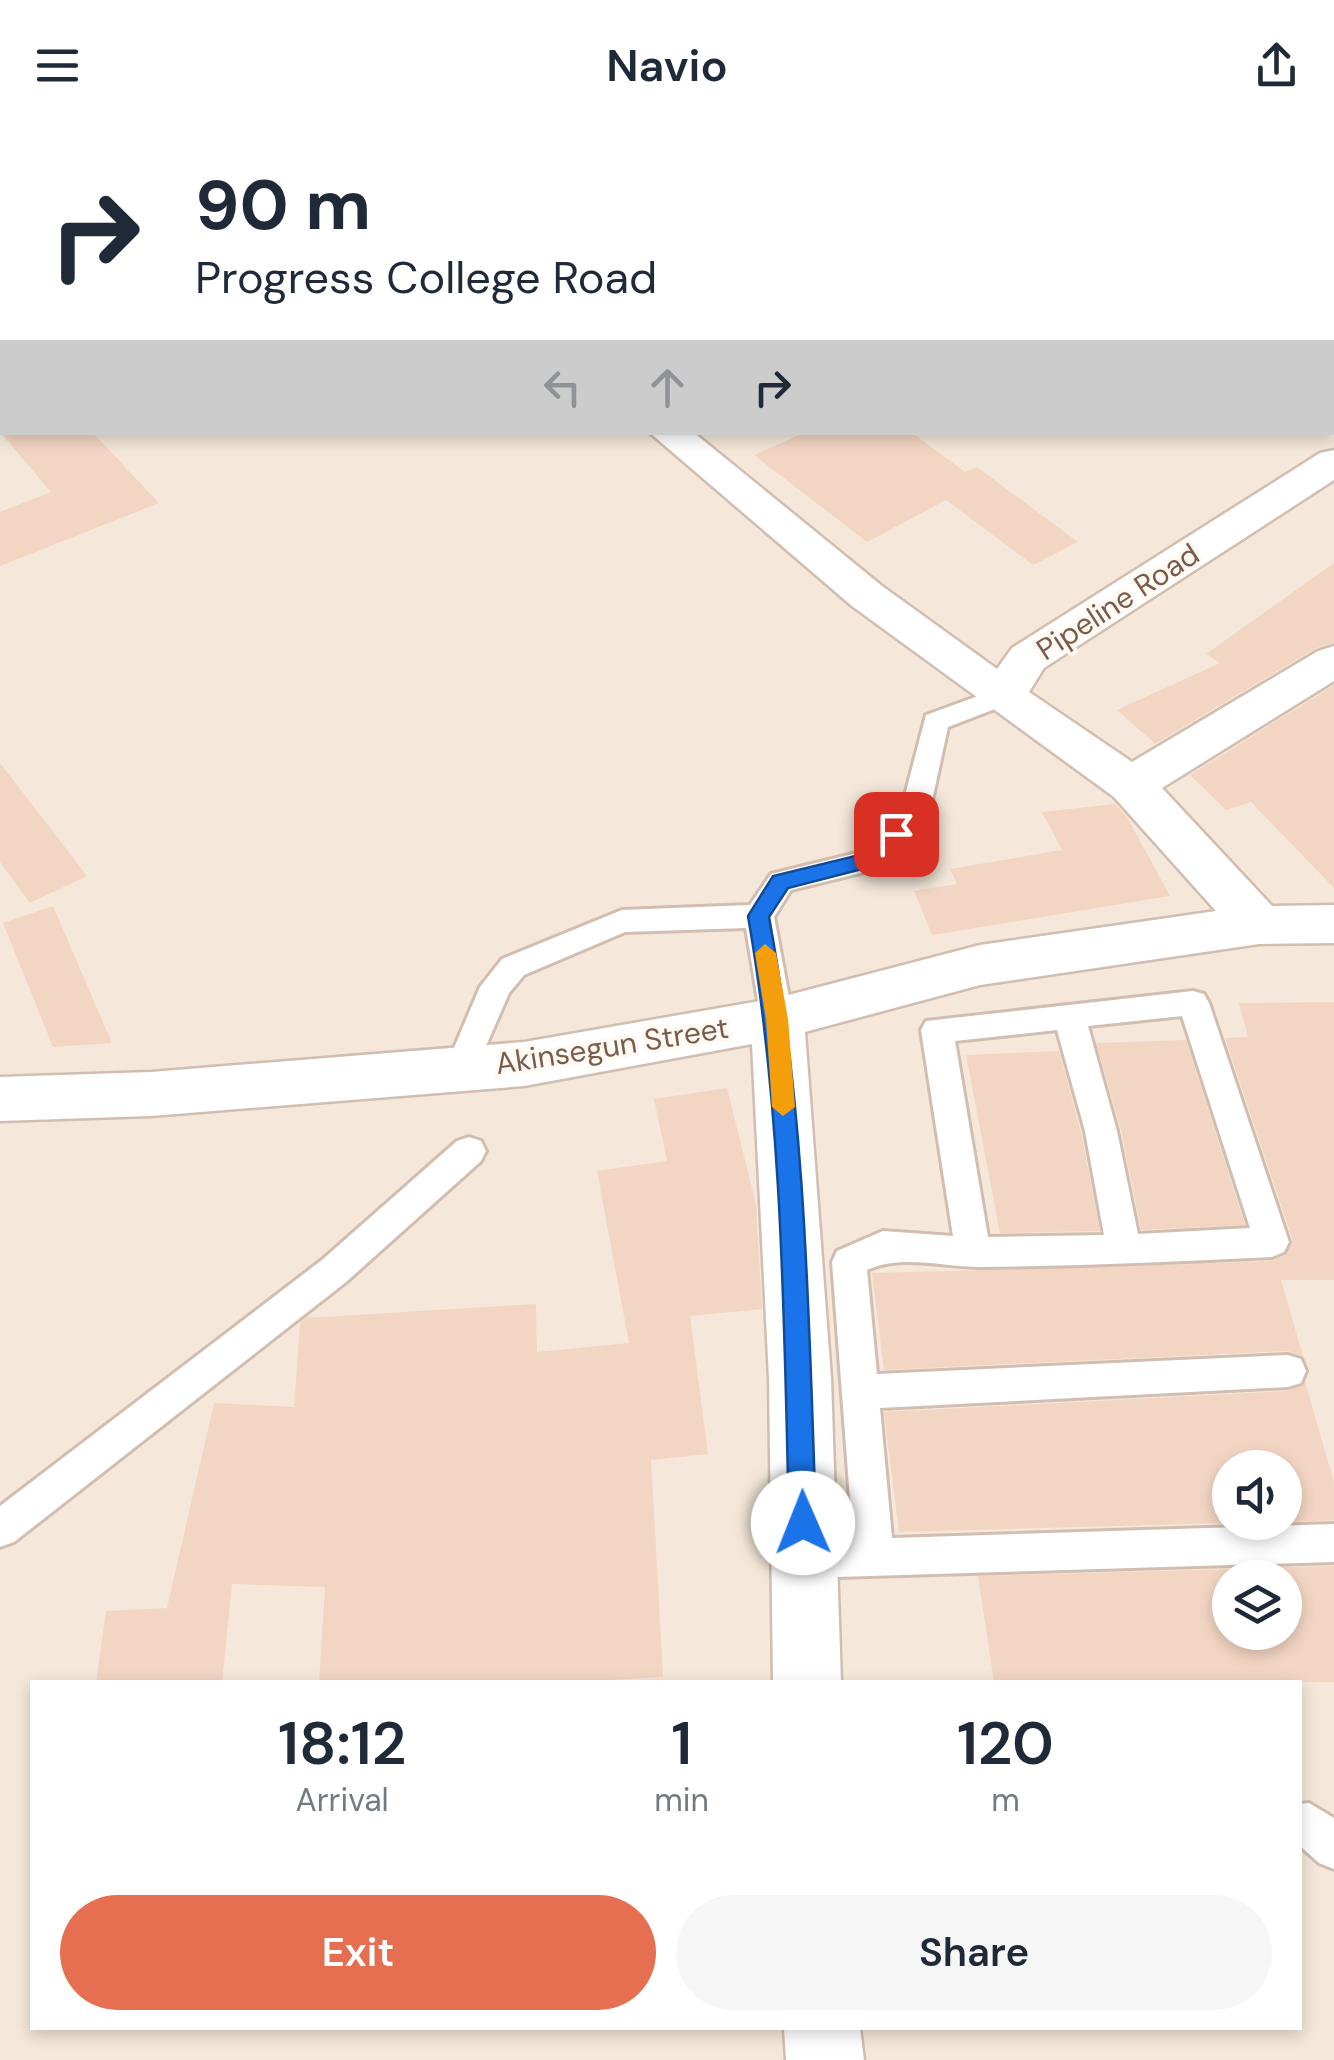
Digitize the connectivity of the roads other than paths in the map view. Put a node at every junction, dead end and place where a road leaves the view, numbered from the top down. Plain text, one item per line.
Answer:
1 (672, 435) edge
2 (1334, 462) edge
3 (1334, 661) edge
4 (1003, 696) junction
5 (1131, 786) junction
6 (759, 916) junction
7 (1334, 924) edge
8 (1258, 925) junction
9 (1069, 1016) junction
10 (777, 1019) junction
11 (460, 1069) junction
12 (0, 1098) edge
13 (469, 1151) dead end
14 (1124, 1250) junction
15 (973, 1252) junction
16 (1288, 1371) dead end
17 (858, 1392) junction
18 (0, 1529) edge
19 (1334, 1544) edge
20 (874, 1556) junction
21 (804, 1560) junction
22 (807, 1680) edge
23 (1302, 1825) edge
24 (1334, 1848) edge
25 (822, 2030) edge
26 (824, 2060) edge

1 - 4 street
2 - 4 street, Pipeline Road
3 - 5 street
4 - 5 street
4 - 6 lane
5 - 8 street
6 - 10 lane
6 - 11 lane
7 - 8 street, Akinsegun Street
8 - 10 street, Akinsegun Street
9 - 14 lane
9 - 14 lane
9 - 15 lane
10 - 11 street, Akinsegun Street
10 - 21 street
11 - 12 street, Akinsegun Street
13 - 18 lane
14 - 15 lane
15 - 17 lane
16 - 17 lane
17 - 20 lane
19 - 20 lane
20 - 21 lane
21 - 22 street
23 - 24 lane
25 - 26 street

